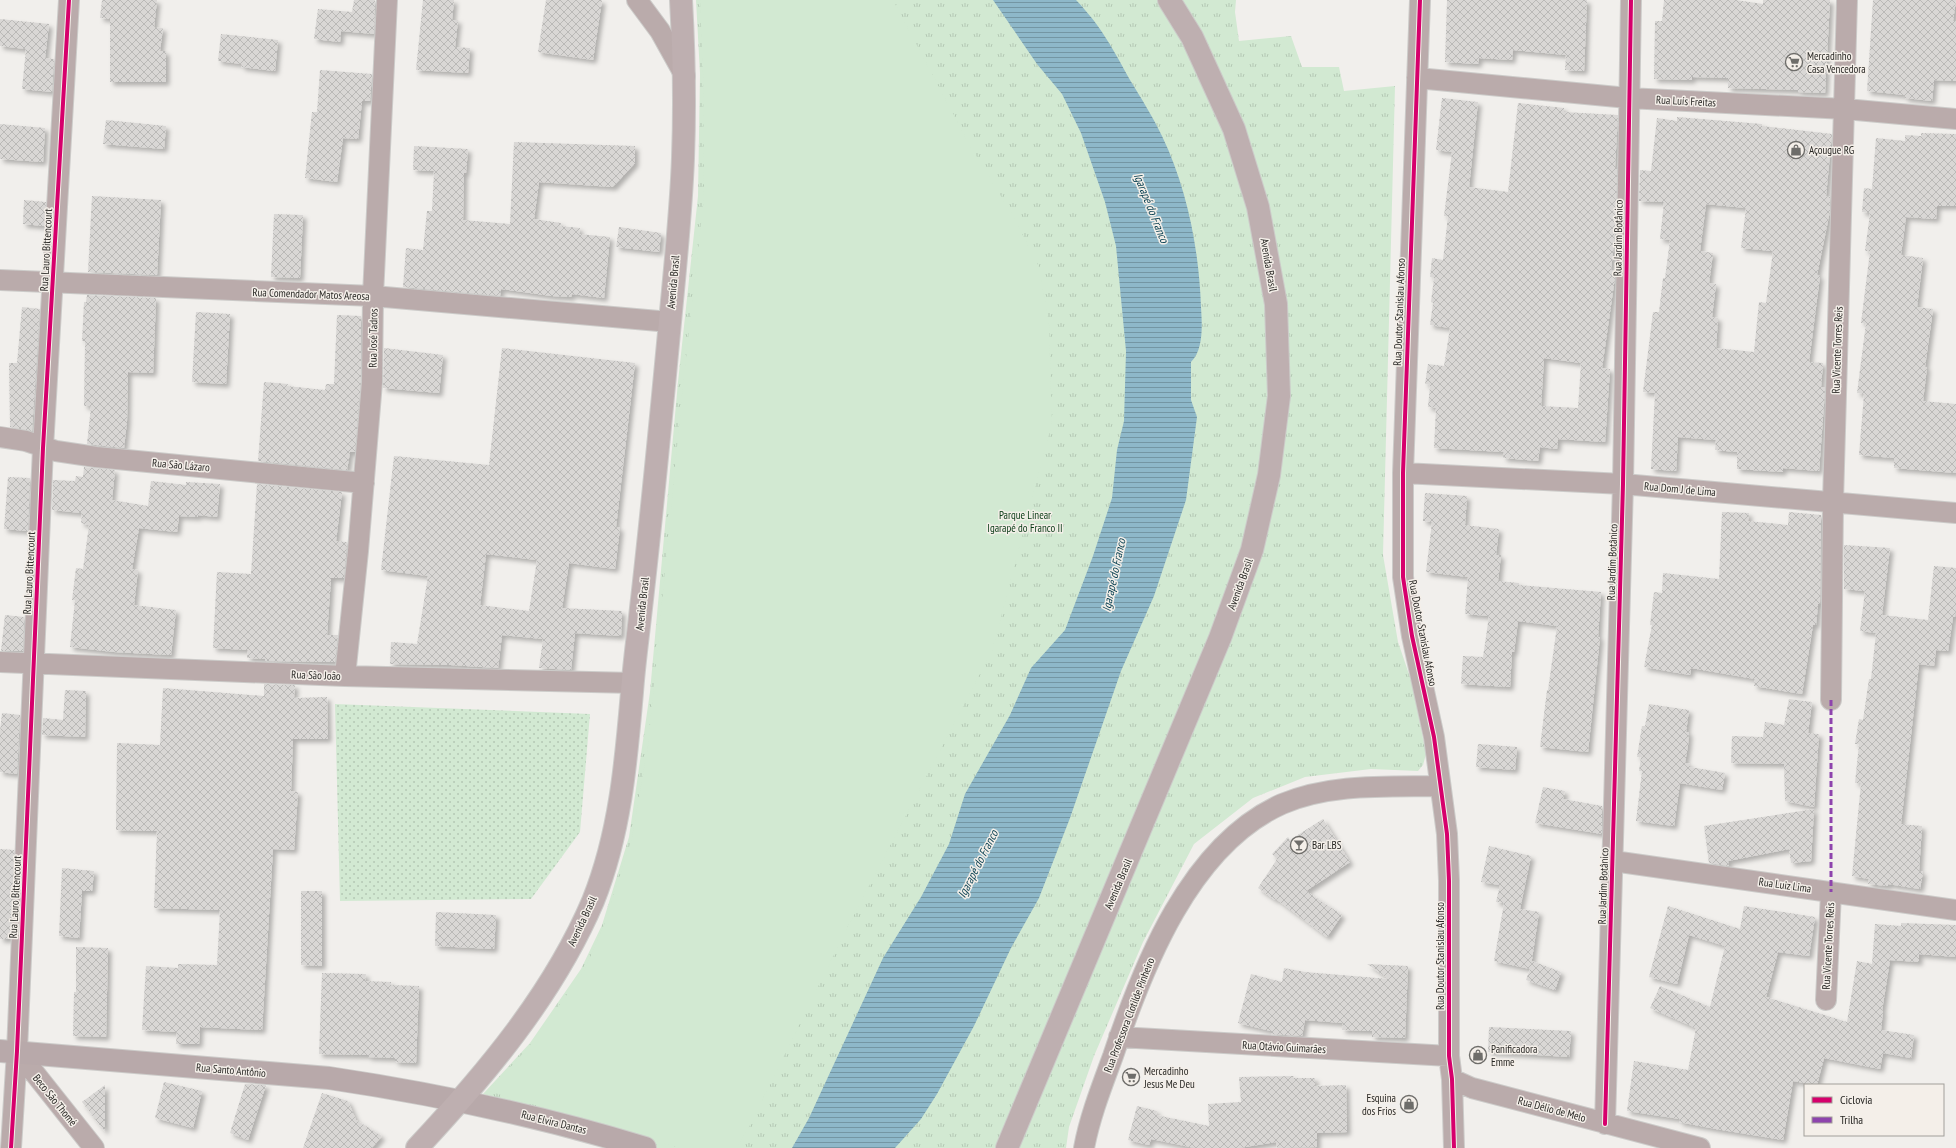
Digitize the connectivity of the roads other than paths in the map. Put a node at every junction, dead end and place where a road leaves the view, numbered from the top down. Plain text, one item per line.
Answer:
1 (69, 0) edge
2 (387, 0) edge
3 (637, 0) edge
4 (681, 0) edge
5 (1169, 0) edge
6 (1420, 0) edge
7 (1631, 0) edge
8 (1847, 0) edge
9 (685, 76) junction
10 (1416, 78) junction
11 (1628, 98) junction
12 (1844, 110) junction
13 (1956, 119) edge
14 (0, 280) edge
15 (54, 283) junction
16 (373, 296) junction
17 (670, 322) junction
18 (0, 437) edge
19 (43, 448) junction
20 (1403, 473) junction
21 (364, 483) junction
22 (1623, 484) junction
23 (1833, 502) junction
24 (1956, 513) edge
25 (0, 662) edge
26 (34, 663) junction
27 (345, 676) junction
28 (633, 683) junction
29 (1831, 700) dead end
30 (1440, 786) junction
31 (1613, 861) junction
32 (1831, 892) junction
33 (1956, 910) edge
34 (1826, 1000) dead end
35 (1119, 1037) junction
36 (8, 1051) edge
37 (1449, 1056) junction
38 (1452, 1079) junction
39 (461, 1100) junction
40 (1605, 1124) junction
41 (11, 1148) edge
42 (94, 1148) edge
43 (417, 1148) edge
44 (645, 1148) edge
45 (1008, 1148) edge
46 (1084, 1148) edge
47 (1454, 1148) edge
48 (1700, 1148) edge

1 - 15 street, Rua Lauro Bittencourt
2 - 16 street, Rua José Tadros
3 - 9 street
4 - 9 highway, Avenida Brasil
5 - 45 highway, Avenida Brasil
6 - 10 street, Rua Doutor Stanislau Afonso
7 - 11 street, Rua Jardim Botânico
8 - 12 street, Rua Vicente Torres Reis
9 - 17 highway, Avenida Brasil
10 - 11 street, Rua Luís Freitas
10 - 20 street, Rua Doutor Stanislau Afonso
11 - 12 street, Rua Luís Freitas
11 - 22 street, Rua Jardim Botânico
12 - 13 street, Rua Luís Freitas
12 - 23 street, Rua Vicente Torres Reis
14 - 15 street, Rua Comendador Matos Areosa
15 - 16 street, Rua Comendador Matos Areosa
15 - 19 street, Rua Lauro Bittencourt
16 - 17 street, Rua Comendador Matos Areosa
16 - 21 street, Rua José Tadros
17 - 28 highway, Avenida Brasil
18 - 19 street, Rua São Lázaro
19 - 21 street, Rua São Lázaro
19 - 26 street, Rua Lauro Bittencourt
20 - 22 street, Rua Dom J de Lima
20 - 30 street, Rua Doutor Stanislau Afonso
21 - 27 street, Rua José Tadros
22 - 23 street, Rua Dom J de Lima
22 - 31 street, Rua Jardim Botânico
23 - 24 street, Rua Dom J de Lima
23 - 29 street, Rua Vicente Torres Reis
25 - 26 street, Rua São João
26 - 27 street, Rua São João
26 - 36 street, Rua Lauro Bittencourt
27 - 28 street, Rua São João
28 - 39 highway, Avenida Brasil
30 - 35 street, Rua Professora Clotilde Pinheiro
30 - 37 street, Rua Doutor Stanislau Afonso
31 - 32 street, Rua Luiz Lima
31 - 40 street, Rua Jardim Botânico
32 - 33 street, Rua Luiz Lima
32 - 34 street, Rua Vicente Torres Reis
35 - 37 street, Rua Otávio Guimarães
35 - 46 street, Rua Professora Clotilde Pinheiro
36 - 39 street, Rua Santo Antônio
36 - 41 street, Rua Lauro Bittencourt
36 - 42 street, Beco São Thomé
37 - 38 street, Rua Doutor Stanislau Afonso
38 - 40 street, Rua Délio de Melo
38 - 47 street, Rua Doutor Stanislau Afonso
39 - 43 highway, Avenida Brasil
39 - 44 street, Rua Elvira Dantas
40 - 48 street, Rua Délio de Melo

